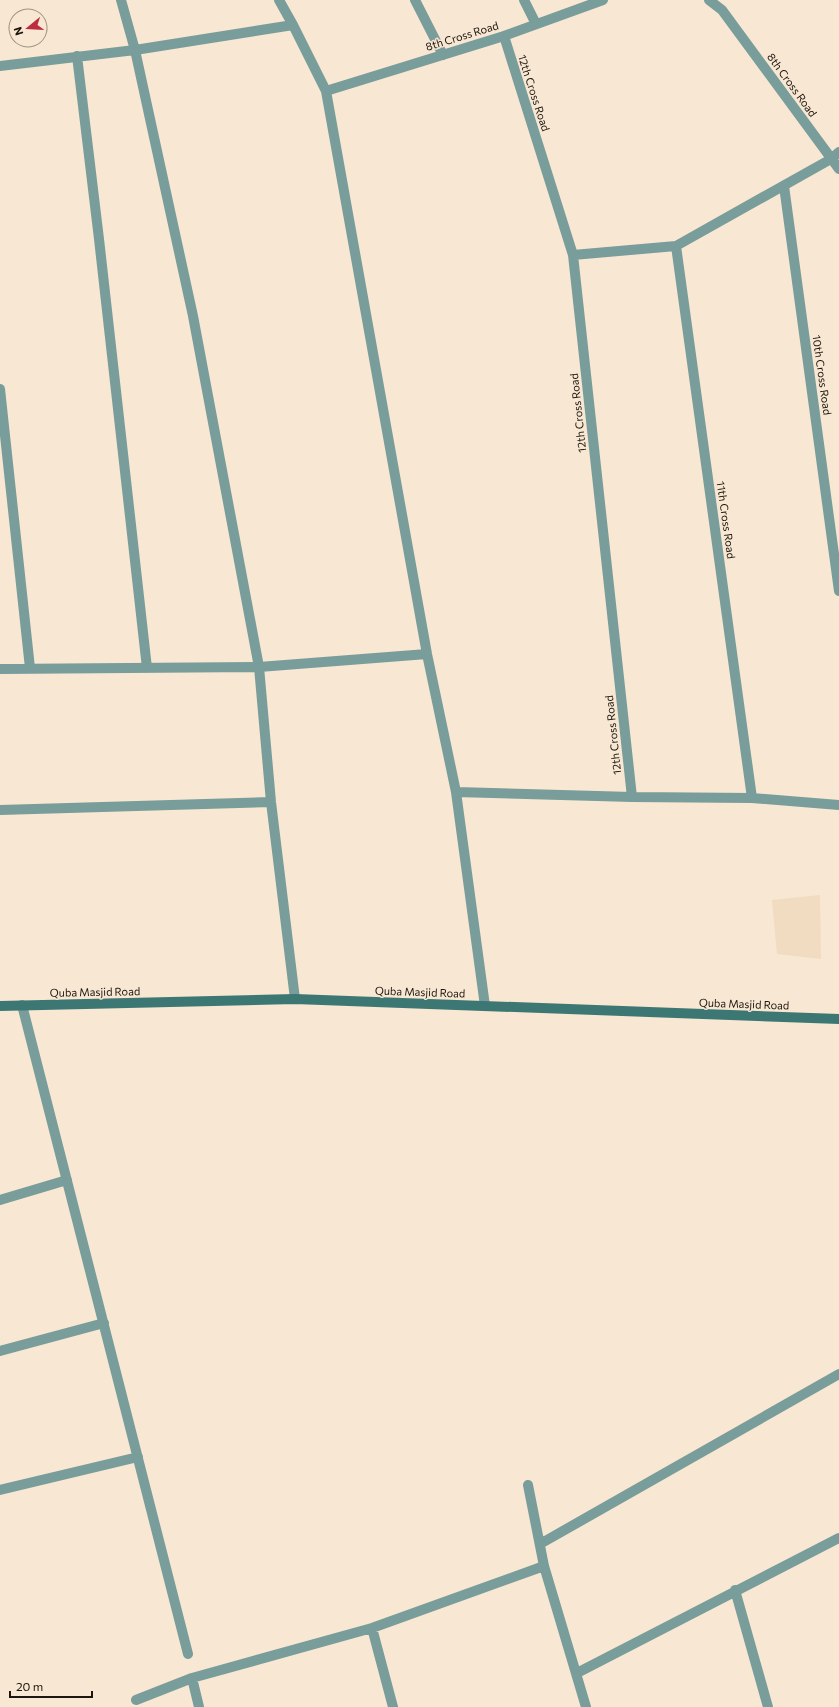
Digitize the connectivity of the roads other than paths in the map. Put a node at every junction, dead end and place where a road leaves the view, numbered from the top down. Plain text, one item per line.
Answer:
1 (121, 0) edge
2 (279, 0) edge
3 (415, 0) edge
4 (524, 0) edge
5 (603, 0) edge
6 (709, 0) edge
7 (293, 24) junction
8 (536, 24) junction
9 (504, 36) junction
10 (135, 50) junction
11 (443, 55) junction
12 (77, 56) junction
13 (0, 66) edge
14 (326, 91) junction
15 (835, 155) edge
16 (839, 169) edge
17 (784, 186) junction
18 (676, 246) junction
19 (573, 255) junction
20 (0, 389) edge
21 (839, 591) edge
22 (427, 654) junction
23 (259, 667) junction
24 (30, 668) junction
25 (147, 668) junction
26 (0, 669) edge
27 (456, 792) junction
28 (632, 797) junction
29 (752, 798) junction
30 (271, 802) junction
31 (839, 805) edge
32 (0, 810) edge
33 (295, 999) junction
34 (22, 1005) junction
35 (0, 1006) edge
36 (485, 1006) junction
37 (839, 1019) edge
38 (67, 1180) junction
39 (0, 1200) edge
40 (104, 1323) junction
41 (0, 1351) edge
42 (839, 1374) edge
43 (138, 1457) junction
44 (528, 1485) dead end
45 (0, 1490) edge
46 (839, 1538) edge
47 (540, 1544) junction
48 (544, 1566) junction
49 (735, 1590) junction
50 (372, 1628) junction
51 (188, 1654) dead end
52 (577, 1673) junction
53 (192, 1678) junction
54 (136, 1700) dead end
55 (199, 1707) edge
56 (393, 1707) edge
57 (586, 1707) edge
58 (768, 1707) edge

1 - 10 street
2 - 7 street
3 - 11 street
4 - 8 street
5 - 8 street, 8th Cross Road
6 - 15 street, 8th Cross Road
7 - 10 street
7 - 14 street
8 - 9 street, 8th Cross Road
9 - 11 street, 8th Cross Road
9 - 19 street, 12th Cross Road
10 - 12 street
10 - 23 street
11 - 14 street, 8th Cross Road
12 - 13 street
12 - 25 street
14 - 22 street
15 - 16 street, 8th Cross Road
15 - 17 street
17 - 18 street
17 - 21 street, 10th Cross Road
18 - 19 street
18 - 29 street, 11th Cross Road
19 - 28 street, 12th Cross Road
20 - 24 street
22 - 23 street
22 - 27 street
23 - 25 street
23 - 30 street
24 - 25 street
24 - 26 street
27 - 28 street
27 - 36 street
28 - 29 street
29 - 31 street
30 - 32 street
30 - 33 street
33 - 34 street, Quba Masjid Road
33 - 36 street, Quba Masjid Road
34 - 35 street, Quba Masjid Road
34 - 38 street
36 - 37 street, Quba Masjid Road
38 - 39 street
38 - 40 street
40 - 41 street
40 - 43 street
42 - 47 street
43 - 45 street
43 - 51 street
44 - 47 street
46 - 49 street
47 - 48 street
48 - 50 street
48 - 52 street
49 - 52 street
49 - 58 street
50 - 53 street
50 - 56 street
52 - 57 street
53 - 54 street
53 - 55 street

